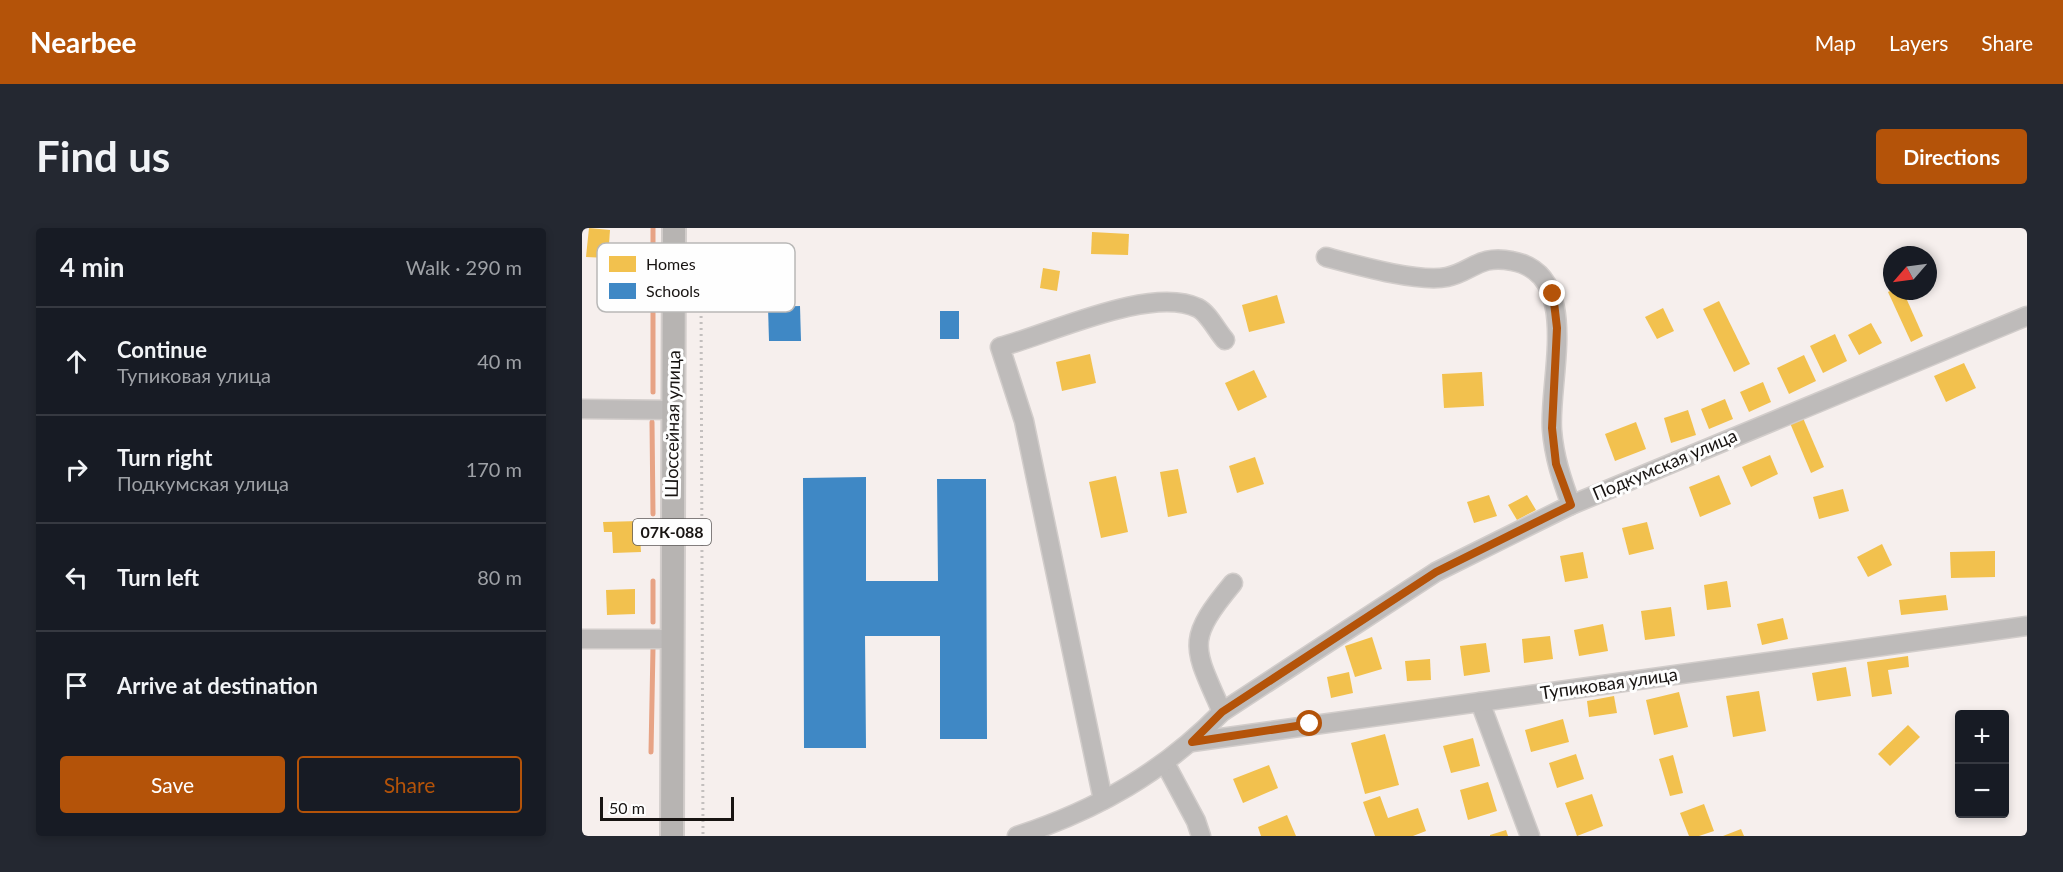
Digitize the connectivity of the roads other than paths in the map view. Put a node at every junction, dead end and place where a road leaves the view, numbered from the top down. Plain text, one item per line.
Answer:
1 (1326, 257) dead end
2 (674, 312) edge
3 (2027, 316) edge
4 (1225, 340) dead end
5 (582, 409) edge
6 (674, 410) junction
7 (1571, 505) junction
8 (1233, 583) dead end
9 (2027, 626) edge
10 (582, 639) edge
11 (671, 639) junction
12 (1480, 702) junction
13 (1222, 712) junction
14 (1192, 742) junction
15 (1165, 764) junction
16 (1103, 800) junction
17 (672, 836) edge
18 (1017, 836) edge
19 (1201, 836) edge
20 (1530, 836) edge

1 - 7 street
2 - 6 main road, Шоссейная улица / 07К-088
3 - 7 street, Подкумская улица
4 - 16 street
5 - 6 street
6 - 11 main road, Шоссейная улица / 07К-088
7 - 13 street, Подкумская улица
8 - 13 street
9 - 12 street, Тупиковая улица
10 - 11 street
11 - 17 main road, Шоссейная улица / 07К-088
12 - 14 street, Тупиковая улица
12 - 20 street
13 - 14 street, Подкумская улица
14 - 15 street, Подкумская улица
15 - 16 street, Подкумская улица
15 - 19 street
16 - 18 street, Подкумская улица

